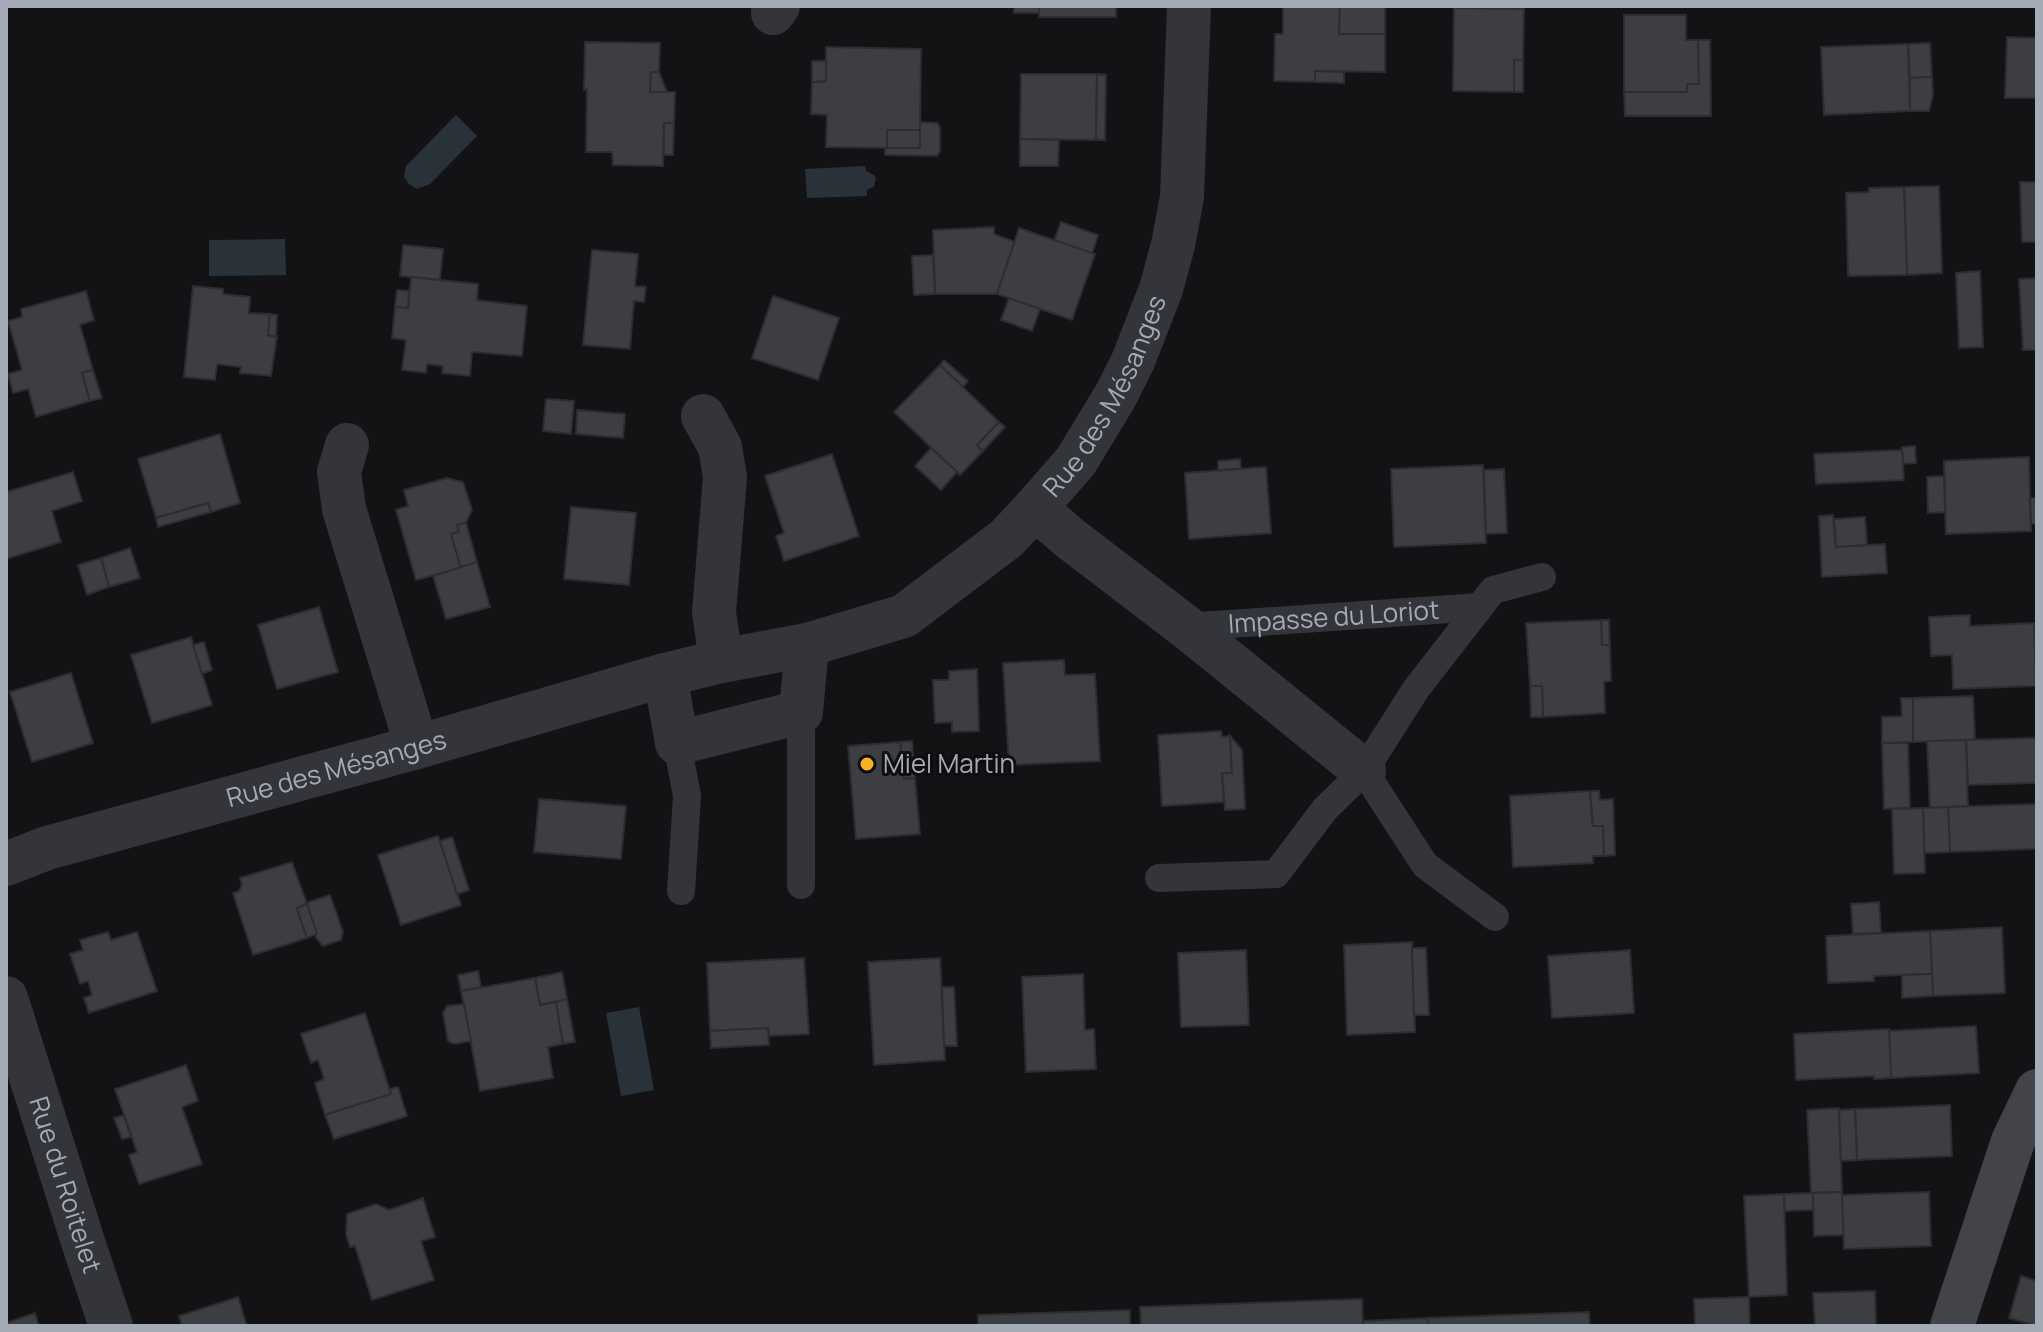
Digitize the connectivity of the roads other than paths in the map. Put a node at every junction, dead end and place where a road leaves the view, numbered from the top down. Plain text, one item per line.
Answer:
1 (1189, 6) edge
2 (703, 416) dead end
3 (347, 445) dead end
4 (1035, 508) junction
5 (1542, 577) dead end
6 (1480, 607) junction
7 (1186, 627) junction
8 (807, 645) junction
9 (721, 661) junction
10 (665, 675) junction
11 (801, 712) junction
12 (677, 743) junction
13 (417, 747) junction
14 (1364, 771) junction
15 (6, 864) edge
16 (1159, 878) dead end
17 (801, 885) dead end
18 (681, 891) dead end
19 (1495, 917) dead end
20 (6, 998) edge
21 (2037, 1091) edge
22 (111, 1326) edge
23 (1952, 1326) edge

1 - 4 street, Rue des Mésanges
2 - 9 street
3 - 13 street
4 - 7 street, Impasse du Loriot
4 - 8 street, Rue des Mésanges
5 - 6 lane, Impasse du Loriot
6 - 7 lane, Impasse du Loriot
6 - 14 lane, Impasse du Loriot
7 - 14 street, Impasse du Loriot
8 - 9 street, Rue des Mésanges
8 - 11 street
9 - 10 street, Rue des Mésanges
10 - 12 street
10 - 13 street, Rue des Mésanges
11 - 12 street
11 - 17 lane
12 - 18 lane
13 - 15 street, Rue des Mésanges
14 - 16 lane, Impasse du Loriot
14 - 19 lane, Impasse du Loriot
20 - 22 street, Rue du Roitelet
21 - 23 street

